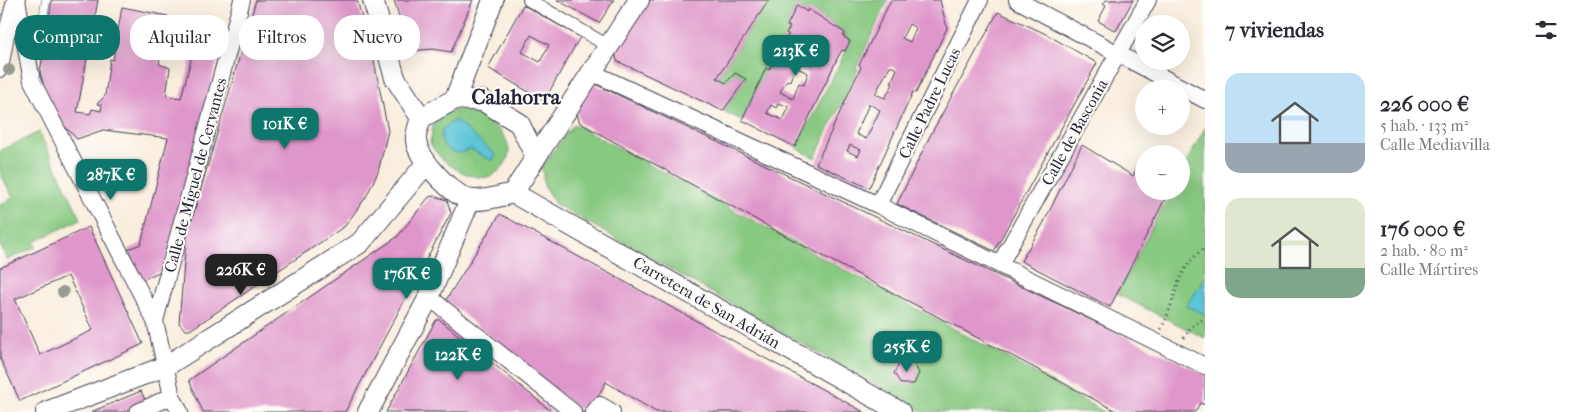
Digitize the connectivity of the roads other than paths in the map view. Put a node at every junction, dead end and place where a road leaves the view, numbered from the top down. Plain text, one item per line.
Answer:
1 (16, 0) edge
2 (46, 0) edge
3 (242, 0) edge
4 (373, 0) edge
5 (493, 0) edge
6 (529, 0) edge
7 (640, 0) edge
8 (980, 0) edge
9 (1017, 0) edge
10 (1148, 0) edge
11 (19, 15) edge
12 (44, 15) edge
13 (610, 47) junction
14 (1117, 54) junction
15 (28, 60) edge
16 (0, 69) edge
17 (592, 72) junction
18 (455, 99) junction
19 (1205, 100) edge
20 (420, 118) junction
21 (536, 157) junction
22 (426, 164) junction
23 (514, 192) junction
24 (470, 200) junction
25 (878, 205) junction
26 (1000, 264) junction
27 (428, 297) junction
28 (156, 321) junction
29 (166, 366) junction
30 (1205, 366) edge
31 (172, 396) junction
32 (46, 412) edge
33 (138, 412) edge
34 (180, 412) edge
35 (368, 412) edge
36 (573, 412) edge
37 (594, 412) edge
38 (612, 412) edge
39 (900, 412) edge

1 - 11 street
1 - 16 street
2 - 12 lane
3 - 28 street, Calle de Miguel de Cervantes
4 - 20 street
5 - 18 street
6 - 13 street
7 - 13 street
8 - 25 street, Calle Padre Lucas
9 - 14 street
10 - 14 street, Calle de Basconia
13 - 17 street
14 - 19 street
14 - 26 street, Calle de Basconia
15 - 28 street
17 - 21 street
17 - 25 street
18 - 20 street
18 - 21 street
20 - 22 street
21 - 23 street
22 - 24 street
22 - 29 street
23 - 24 street
23 - 39 street, Carretera de San Adrián
24 - 27 street
25 - 26 street
26 - 30 street
27 - 35 street
27 - 36 street
28 - 29 street
29 - 31 street
29 - 32 street
31 - 33 street
31 - 34 street
37 - 38 street

